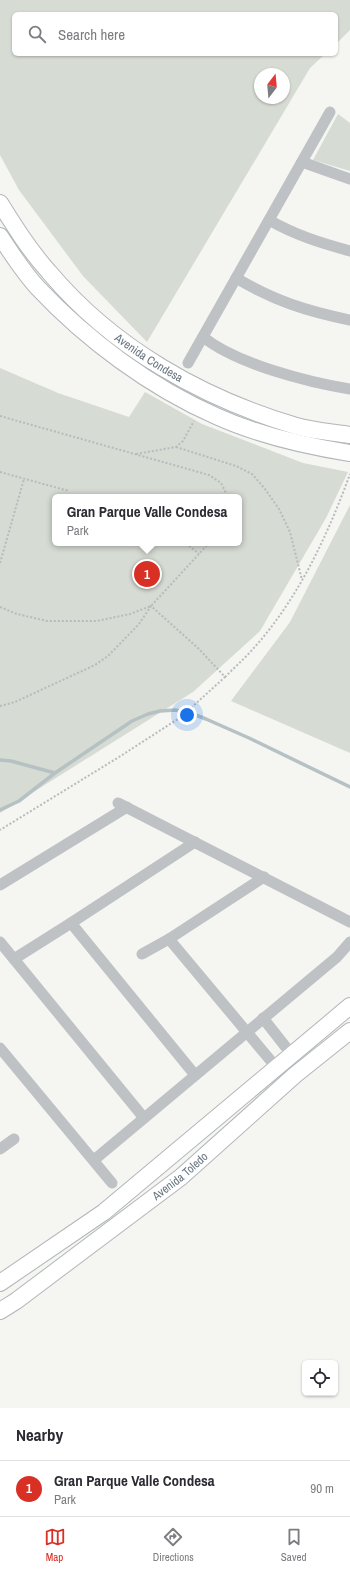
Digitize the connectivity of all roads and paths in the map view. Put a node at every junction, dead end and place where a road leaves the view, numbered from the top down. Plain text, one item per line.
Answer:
1 (330, 112) dead end
2 (302, 162) junction
3 (350, 179) edge
4 (0, 203) edge
5 (269, 220) junction
6 (0, 236) edge
7 (350, 251) edge
8 (236, 278) junction
9 (350, 320) edge
10 (203, 337) junction
11 (188, 363) dead end
12 (350, 389) edge
13 (0, 416) edge
14 (196, 418) dead end
15 (350, 434) edge
16 (176, 447) junction
17 (350, 453) edge
18 (135, 454) junction
19 (0, 472) edge
20 (350, 474) edge
21 (24, 479) junction
22 (69, 491) dead end
23 (226, 494) edge
24 (190, 546) edge
25 (206, 546) edge
26 (199, 554) junction
27 (0, 564) edge
28 (302, 580) junction
29 (151, 606) junction
30 (0, 607) edge
31 (225, 677) junction
32 (0, 706) edge
33 (0, 830) edge
34 (195, 842) junction
35 (264, 877) junction
36 (0, 885) edge
37 (350, 922) edge
38 (71, 924) junction
39 (169, 938) junction
40 (0, 942) edge
41 (350, 942) edge
42 (142, 954) dead end
43 (14, 959) junction
44 (350, 1006) edge
45 (264, 1018) junction
46 (350, 1031) edge
47 (247, 1032) junction
48 (0, 1048) edge
49 (284, 1061) junction
50 (196, 1075) junction
51 (296, 1076) junction
52 (144, 1118) junction
53 (14, 1139) dead end
54 (0, 1149) edge
55 (94, 1160) junction
56 (112, 1183) dead end
57 (0, 1283) edge
58 (0, 1310) edge

1 - 2 street
2 - 3 street
2 - 5 street
4 - 15 street, Avenida Condesa
5 - 7 street
5 - 8 street
6 - 17 street, Avenida Condesa
8 - 9 street
8 - 10 street
10 - 11 street
10 - 12 street
13 - 18 path
14 - 16 path
16 - 18 path
16 - 28 path
18 - 23 path
19 - 21 path
20 - 28 path
21 - 22 path
21 - 27 path
24 - 26 path
25 - 26 path
26 - 29 path
28 - 31 path
29 - 30 path
29 - 31 path
29 - 32 path
31 - 33 path
34 - 35 street
34 - 36 street
34 - 38 street
35 - 37 street
35 - 39 street
38 - 43 street
38 - 50 street
39 - 42 street
39 - 47 street
40 - 43 street
41 - 45 street
43 - 52 street
44 - 49 street, Avenida Toledo
45 - 47 street
45 - 49 street
46 - 51 street, Avenida Toledo
47 - 49 street
47 - 50 street
48 - 55 street
49 - 51 street
49 - 57 street, Avenida Toledo
50 - 52 street
51 - 58 street, Avenida Toledo
52 - 55 street
53 - 54 street
55 - 56 street

